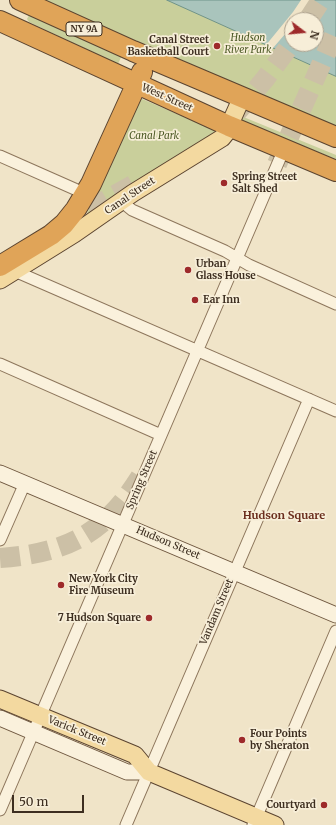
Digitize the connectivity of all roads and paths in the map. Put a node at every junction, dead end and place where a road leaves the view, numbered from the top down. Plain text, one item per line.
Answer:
1 (20, 0) edge
2 (1, 25) edge
3 (149, 58) junction
4 (136, 84) junction
5 (242, 98) junction
6 (229, 126) junction
7 (336, 137) edge
8 (284, 149) junction
9 (0, 156) edge
10 (336, 171) edge
11 (86, 194) junction
12 (121, 201) junction
13 (237, 258) junction
14 (3, 270) edge
15 (336, 304) edge
16 (197, 351) junction
17 (0, 364) edge
18 (309, 399) junction
19 (336, 411) edge
20 (161, 434) junction
21 (0, 473) edge
22 (24, 483) junction
23 (123, 524) junction
24 (0, 540) edge
25 (234, 571) junction
26 (336, 615) edge
27 (336, 631) edge
28 (0, 699) edge
29 (41, 716) junction
30 (0, 718) edge
31 (33, 732) junction
32 (149, 772) junction
33 (0, 810) edge
34 (254, 821) edge
35 (126, 825) edge
36 (275, 825) edge

1 - 3 highway, NY 9A
2 - 4 highway, West Street / NY 9A
3 - 4 highway
3 - 5 highway, NY 9A
4 - 6 highway, West Street / NY 9A
4 - 11 highway
5 - 6 main road, Canal Street
5 - 7 highway, NY 9A
6 - 8 highway, West Street / NY 9A
6 - 12 main road, Canal Street
8 - 10 highway, West Street / NY 9A
8 - 13 street, Spring Street
9 - 11 street
11 - 14 highway
12 - 13 street
12 - 14 main road, Canal Street
13 - 15 street
13 - 16 street, Spring Street
14 - 16 street
16 - 18 street
16 - 20 street, Spring Street
17 - 20 street
18 - 19 street
18 - 25 street, Vandam Street
20 - 23 street, Spring Street
21 - 22 main road, Hudson Street
22 - 23 main road, Hudson Street
22 - 24 street
23 - 25 main road, Hudson Street
23 - 29 street, Spring Street
25 - 26 main road, Hudson Street
25 - 32 street, Vandam Street
27 - 34 street
28 - 29 main road, Varick Street
29 - 31 street, Spring Street
29 - 32 main road, Varick Street
30 - 31 main road, Varick Street
31 - 32 main road, Varick Street
31 - 33 street, Spring Street
32 - 34 main road, Varick Street
32 - 35 street, Vandam Street
34 - 36 main road, Varick Street

